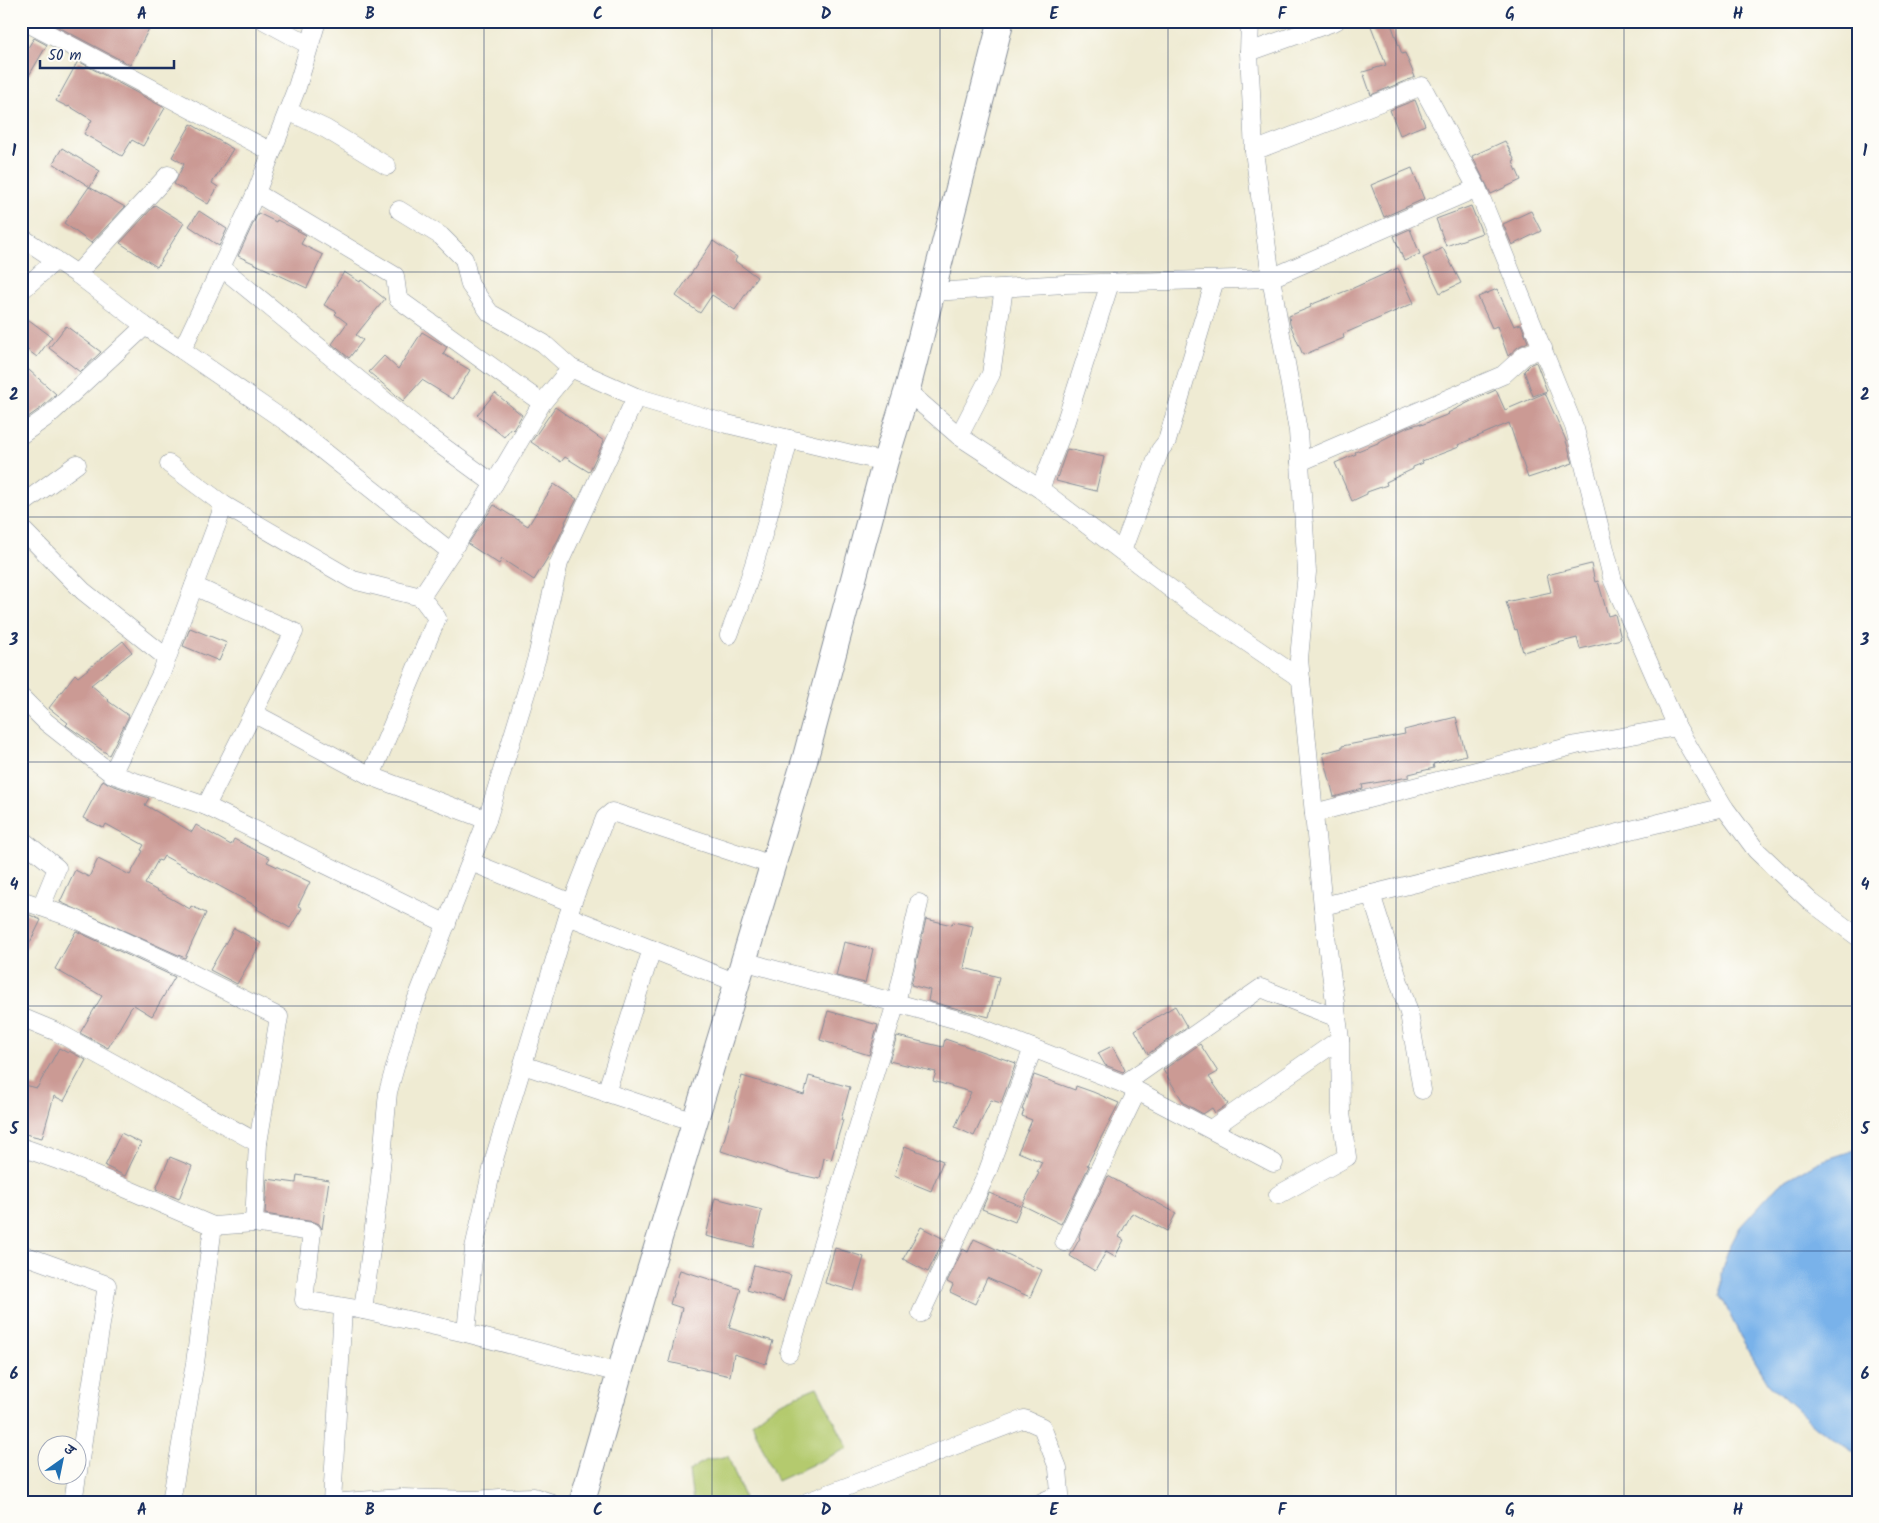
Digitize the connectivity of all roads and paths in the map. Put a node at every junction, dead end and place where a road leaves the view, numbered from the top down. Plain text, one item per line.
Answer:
1 (24, 21) edge
2 (265, 21) edge
3 (317, 21) edge
4 (1001, 21) edge
5 (1250, 21) edge
6 (1336, 21) edge
7 (310, 45) junction
8 (1249, 52) junction
9 (288, 111) junction
10 (1254, 151) junction
11 (272, 152) junction
12 (387, 166) dead end
13 (168, 175) dead end
14 (1477, 188) junction
15 (256, 193) junction
16 (399, 210) dead end
17 (21, 237) edge
18 (56, 260) junction
19 (221, 267) junction
20 (77, 274) junction
21 (1271, 278) junction
22 (1214, 280) junction
23 (1110, 283) junction
24 (1004, 288) junction
25 (21, 292) edge
26 (932, 292) junction
27 (145, 326) junction
28 (1543, 348) junction
29 (182, 350) junction
30 (571, 368) junction
31 (907, 391) junction
32 (636, 398) junction
33 (542, 403) junction
34 (21, 435) edge
35 (959, 436) junction
36 (789, 439) junction
37 (886, 462) junction
38 (1300, 462) junction
39 (76, 464) dead end
40 (168, 464) dead end
41 (494, 484) junction
42 (1040, 489) junction
43 (224, 504) junction
44 (21, 505) edge
45 (21, 528) edge
46 (1122, 551) junction
47 (451, 552) junction
48 (194, 586) junction
49 (421, 597) junction
50 (730, 635) dead end
51 (167, 658) junction
52 (1301, 679) junction
53 (21, 697) edge
54 (253, 713) junction
55 (1677, 727) junction
56 (112, 774) junction
57 (371, 776) junction
58 (206, 806) junction
59 (1724, 807) junction
60 (1314, 814) junction
61 (487, 820) junction
62 (21, 839) edge
63 (471, 862) junction
64 (772, 865) junction
65 (1371, 894) junction
66 (21, 900) edge
67 (919, 902) dead end
68 (1323, 906) junction
69 (41, 907) junction
70 (570, 910) junction
71 (446, 924) junction
72 (1858, 937) edge
73 (652, 950) junction
74 (740, 972) junction
75 (896, 1003) junction
76 (21, 1017) edge
77 (1337, 1018) junction
78 (1340, 1039) junction
79 (1033, 1048) junction
80 (523, 1065) junction
81 (1130, 1088) junction
82 (1422, 1090) dead end
83 (606, 1093) junction
84 (695, 1122) junction
85 (1211, 1130) junction
86 (258, 1143) junction
87 (21, 1147) edge
88 (1274, 1163) dead end
89 (1278, 1195) dead end
90 (254, 1223) junction
91 (214, 1226) junction
92 (1064, 1242) dead end
93 (21, 1254) edge
94 (343, 1308) junction
95 (363, 1310) junction
96 (921, 1313) dead end
97 (466, 1333) junction
98 (789, 1353) dead end
99 (619, 1373) junction
100 (83, 1436) edge
101 (75, 1486) edge
102 (73, 1502) edge
103 (171, 1502) edge
104 (332, 1502) edge
105 (343, 1502) edge
106 (549, 1502) edge
107 (582, 1502) edge
108 (807, 1502) edge
109 (1042, 1502) edge

1 - 11 street
2 - 7 street
3 - 7 street
4 - 26 main road
5 - 8 street
6 - 8 street
7 - 9 street
8 - 10 street
9 - 11 street
9 - 12 street
10 - 14 street
10 - 21 street
11 - 15 street
13 - 20 street
14 - 21 street
14 - 28 street
15 - 19 street
15 - 33 street
16 - 30 street
17 - 18 street
18 - 20 street
18 - 25 street
19 - 29 street
19 - 41 street
20 - 27 street
21 - 22 street
21 - 38 street
22 - 23 street
22 - 46 street
23 - 24 street
23 - 42 street
24 - 26 street
24 - 35 street
26 - 31 main road
27 - 29 street
27 - 34 street
28 - 38 street
28 - 55 street
29 - 47 street
30 - 32 street
30 - 33 street
31 - 35 street
31 - 37 main road
32 - 36 street
32 - 61 street
33 - 41 street
35 - 42 street
36 - 37 street
36 - 50 street
37 - 64 main road
38 - 52 street
39 - 44 street
40 - 43 street
41 - 47 street
42 - 46 street
43 - 48 street
43 - 49 street
45 - 51 street
46 - 52 street
47 - 49 street
48 - 51 street
48 - 54 street
49 - 57 street
51 - 56 street
52 - 60 street
53 - 56 street
54 - 57 street
54 - 58 street
55 - 59 street
55 - 60 street
56 - 58 street
57 - 61 street
58 - 71 street
59 - 65 street
59 - 72 street
60 - 68 street
61 - 63 street
62 - 69 street
63 - 70 street
63 - 71 street
64 - 70 street
64 - 74 main road
65 - 68 street
65 - 82 street
66 - 69 street
67 - 75 street
68 - 77 street
69 - 86 street
70 - 73 street
70 - 80 street
71 - 95 street
73 - 74 street
73 - 83 street
74 - 75 street
74 - 84 main road
75 - 79 street
75 - 98 street
76 - 86 street
77 - 78 street
77 - 81 street
78 - 85 street
78 - 89 street
79 - 81 street
79 - 96 street
80 - 83 street
80 - 97 street
81 - 85 street
81 - 92 street
83 - 84 street
84 - 99 main road
85 - 88 street
86 - 90 street
87 - 91 street
90 - 91 street
90 - 94 street
91 - 103 street
93 - 100 street
94 - 95 street
94 - 104 street
95 - 97 street
97 - 99 street
99 - 107 main road
101 - 102 street
105 - 106 street
108 - 109 street

